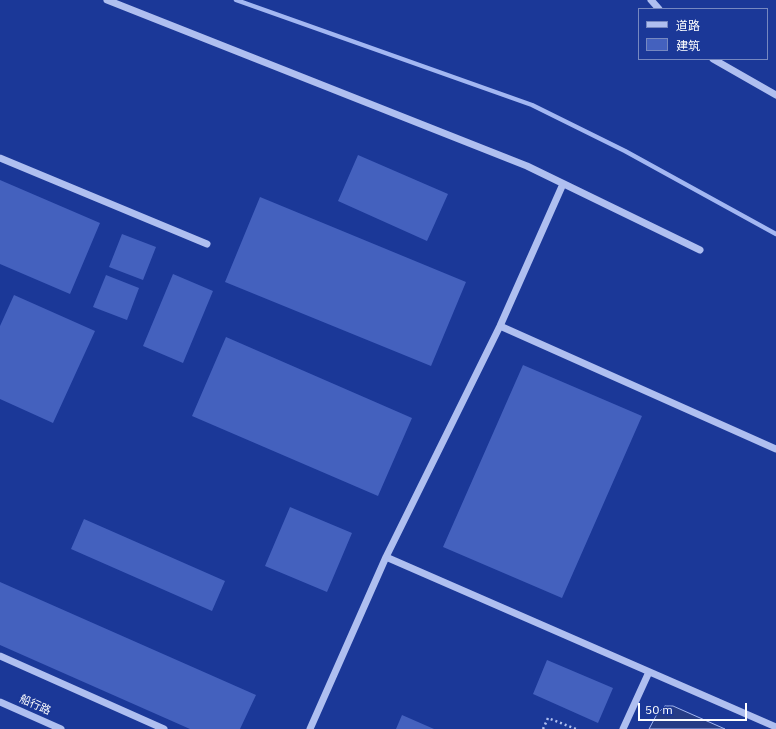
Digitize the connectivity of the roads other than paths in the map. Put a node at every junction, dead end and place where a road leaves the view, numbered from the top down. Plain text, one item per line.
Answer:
1 (107, 0) edge
2 (651, 0) edge
3 (658, 8) edge
4 (715, 60) edge
5 (776, 95) edge
6 (0, 158) edge
7 (563, 184) junction
8 (207, 244) dead end
9 (700, 250) dead end
10 (500, 326) junction
11 (776, 449) edge
12 (386, 557) junction
13 (0, 656) edge
14 (649, 672) junction
15 (0, 702) edge
16 (776, 727) edge
17 (61, 729) edge
18 (164, 729) edge
19 (310, 729) edge
20 (622, 729) edge

1 - 7 street
2 - 3 street
4 - 5 street
6 - 8 street
7 - 9 street
7 - 10 street
10 - 11 street
10 - 12 street
12 - 14 street
12 - 19 street
13 - 18 street
14 - 16 street
14 - 20 street
15 - 17 street, 船行路

